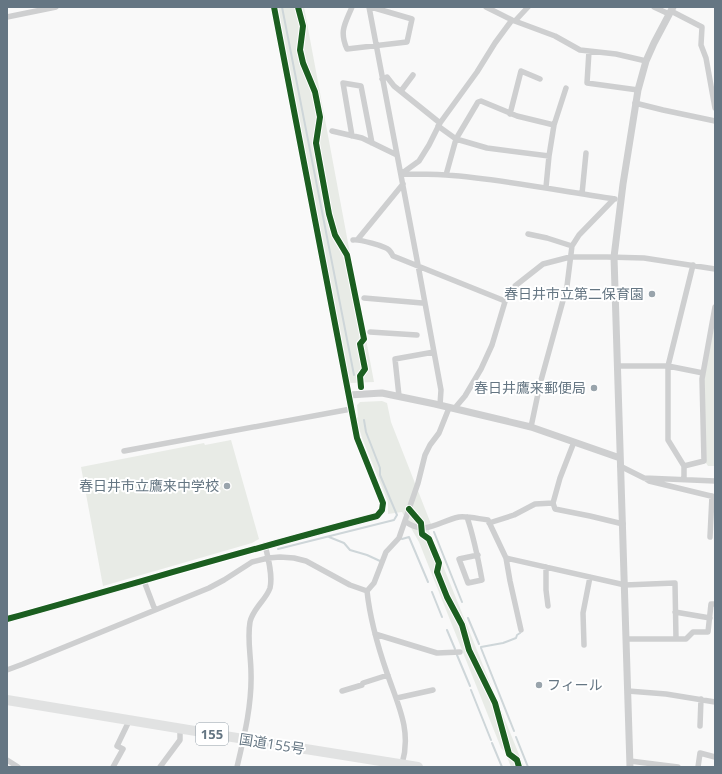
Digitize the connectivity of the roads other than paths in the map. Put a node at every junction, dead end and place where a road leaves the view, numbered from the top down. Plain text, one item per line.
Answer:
1 (56, 7) edge
2 (274, 7) edge
3 (352, 7) edge
4 (370, 7) edge
5 (486, 7) edge
6 (528, 7) edge
7 (654, 7) edge
8 (671, 10) edge
9 (7, 17) edge
10 (514, 21) junction
11 (375, 45) junction
12 (589, 51) junction
13 (646, 61) junction
14 (413, 75) dead end
15 (382, 79) junction
16 (540, 79) dead end
17 (566, 88) dead end
18 (638, 90) junction
19 (401, 91) junction
20 (635, 103) junction
21 (715, 108) edge
22 (510, 114) junction
23 (715, 121) edge
24 (439, 124) junction
25 (554, 125) junction
26 (332, 131) dead end
27 (352, 136) junction
28 (456, 139) junction
29 (372, 143) junction
30 (586, 153) dead end
31 (397, 155) junction
32 (549, 156) junction
33 (401, 174) junction
34 (446, 175) junction
35 (403, 184) junction
36 (546, 188) junction
37 (582, 194) junction
38 (618, 199) junction
39 (528, 234) dead end
40 (572, 246) junction
41 (570, 257) junction
42 (614, 257) junction
43 (418, 265) junction
44 (693, 265) junction
45 (715, 269) edge
46 (364, 298) dead end
47 (505, 301) junction
48 (422, 303) dead end
49 (715, 307) edge
50 (370, 332) dead end
51 (417, 335) dead end
52 (434, 352) junction
53 (617, 366) junction
54 (668, 366) junction
55 (703, 373) junction
56 (349, 395) junction
57 (399, 396) junction
58 (440, 405) junction
59 (452, 408) junction
60 (351, 409) junction
61 (531, 427) junction
62 (574, 442) junction
63 (124, 451) dead end
64 (620, 458) junction
65 (620, 466) junction
66 (684, 466) junction
67 (644, 478) junction
68 (684, 479) junction
69 (715, 481) edge
70 (713, 496) edge
71 (553, 503) junction
72 (467, 518) junction
73 (406, 522) junction
74 (489, 523) junction
75 (623, 524) junction
76 (710, 537) dead end
77 (265, 546) junction
78 (478, 555) junction
79 (268, 558) junction
80 (506, 558) junction
81 (546, 567) junction
82 (590, 577) junction
83 (144, 581) junction
84 (625, 585) junction
85 (367, 591) junction
86 (715, 604) edge
87 (548, 606) dead end
88 (155, 610) junction
89 (675, 612) junction
90 (710, 618) junction
91 (7, 619) edge
92 (521, 630) dead end
93 (375, 634) junction
94 (626, 639) junction
95 (676, 639) junction
96 (584, 645) dead end
97 (460, 652) dead end
98 (7, 670) edge
99 (388, 674) junction
100 (432, 690) dead end
101 (628, 690) junction
102 (342, 691) dead end
103 (397, 698) junction
104 (7, 700) edge
105 (701, 700) junction
106 (715, 702) edge
107 (130, 719) junction
108 (700, 726) dead end
109 (180, 729) junction
110 (244, 739) junction
111 (715, 757) edge
112 (7, 760) edge
113 (630, 764) edge
114 (400, 765) edge
115 (18, 767) edge
116 (113, 767) edge
117 (160, 767) edge
118 (237, 767) edge
119 (418, 767) edge
120 (678, 767) edge
121 (698, 767) edge

1 - 9 street
2 - 56 street
3 - 11 street
4 - 11 street
4 - 11 street
5 - 10 street
6 - 10 street
7 - 8 street
8 - 13 street
8 - 21 street
10 - 12 street
10 - 24 street
11 - 15 street
12 - 13 street
12 - 18 street
13 - 18 street
14 - 19 street
15 - 19 street
15 - 31 street
16 - 22 street
17 - 25 street
18 - 20 street
19 - 24 street
20 - 23 street
20 - 38 street
22 - 25 street
22 - 28 street
24 - 28 street
24 - 33 street
25 - 32 street
26 - 27 street
27 - 29 street
27 - 29 street
28 - 32 street
28 - 34 street
29 - 31 street
30 - 37 street
31 - 33 street
32 - 36 street
33 - 34 street
33 - 35 street
34 - 36 street
35 - 43 street
35 - 43 street
36 - 37 street
37 - 38 street
38 - 40 street
38 - 42 street
39 - 40 street
40 - 41 street
41 - 42 street
41 - 47 street
41 - 61 street
42 - 44 street
42 - 53 street
43 - 47 street
43 - 52 street
44 - 45 street
44 - 54 street
46 - 48 street
47 - 59 street
49 - 55 street
50 - 51 street
52 - 57 street
52 - 58 street
53 - 54 street
53 - 64 street
54 - 55 street
54 - 66 street
55 - 66 street
56 - 57 street
56 - 60 street
57 - 58 street
58 - 59 street
59 - 61 street
59 - 73 street
60 - 63 street
60 - 77 street
61 - 62 street
62 - 64 street
62 - 71 street
64 - 65 street
65 - 67 street
65 - 75 street
66 - 68 street
67 - 68 street
67 - 70 street
68 - 69 street
70 - 76 street
71 - 74 street
71 - 75 street
72 - 73 street
72 - 74 street
72 - 78 street
73 - 85 street
74 - 80 street
75 - 84 street
77 - 79 street
77 - 83 street
78 - 78 street
79 - 85 street
79 - 88 street
79 - 110 street
80 - 81 street
80 - 92 street
81 - 82 street
81 - 87 street
82 - 84 street
82 - 96 street
83 - 88 street
83 - 91 street
84 - 89 street
84 - 94 street
85 - 93 street
86 - 90 street
88 - 98 street
89 - 90 street
89 - 95 street
90 - 95 street
93 - 97 street
93 - 99 street
94 - 95 street
94 - 101 street
99 - 102 street
99 - 103 street
100 - 103 street
101 - 105 street
101 - 113 street
103 - 114 street
104 - 107 highway, 国道155号 / 155
105 - 106 street
105 - 108 street
107 - 109 highway, 国道155号 / 155
107 - 116 street
109 - 110 highway, 国道155号 / 155
109 - 117 street
110 - 114 highway, 国道155号 / 155
110 - 118 street
111 - 121 street
112 - 115 street
113 - 120 street
114 - 119 highway, 国道155号 / 155

